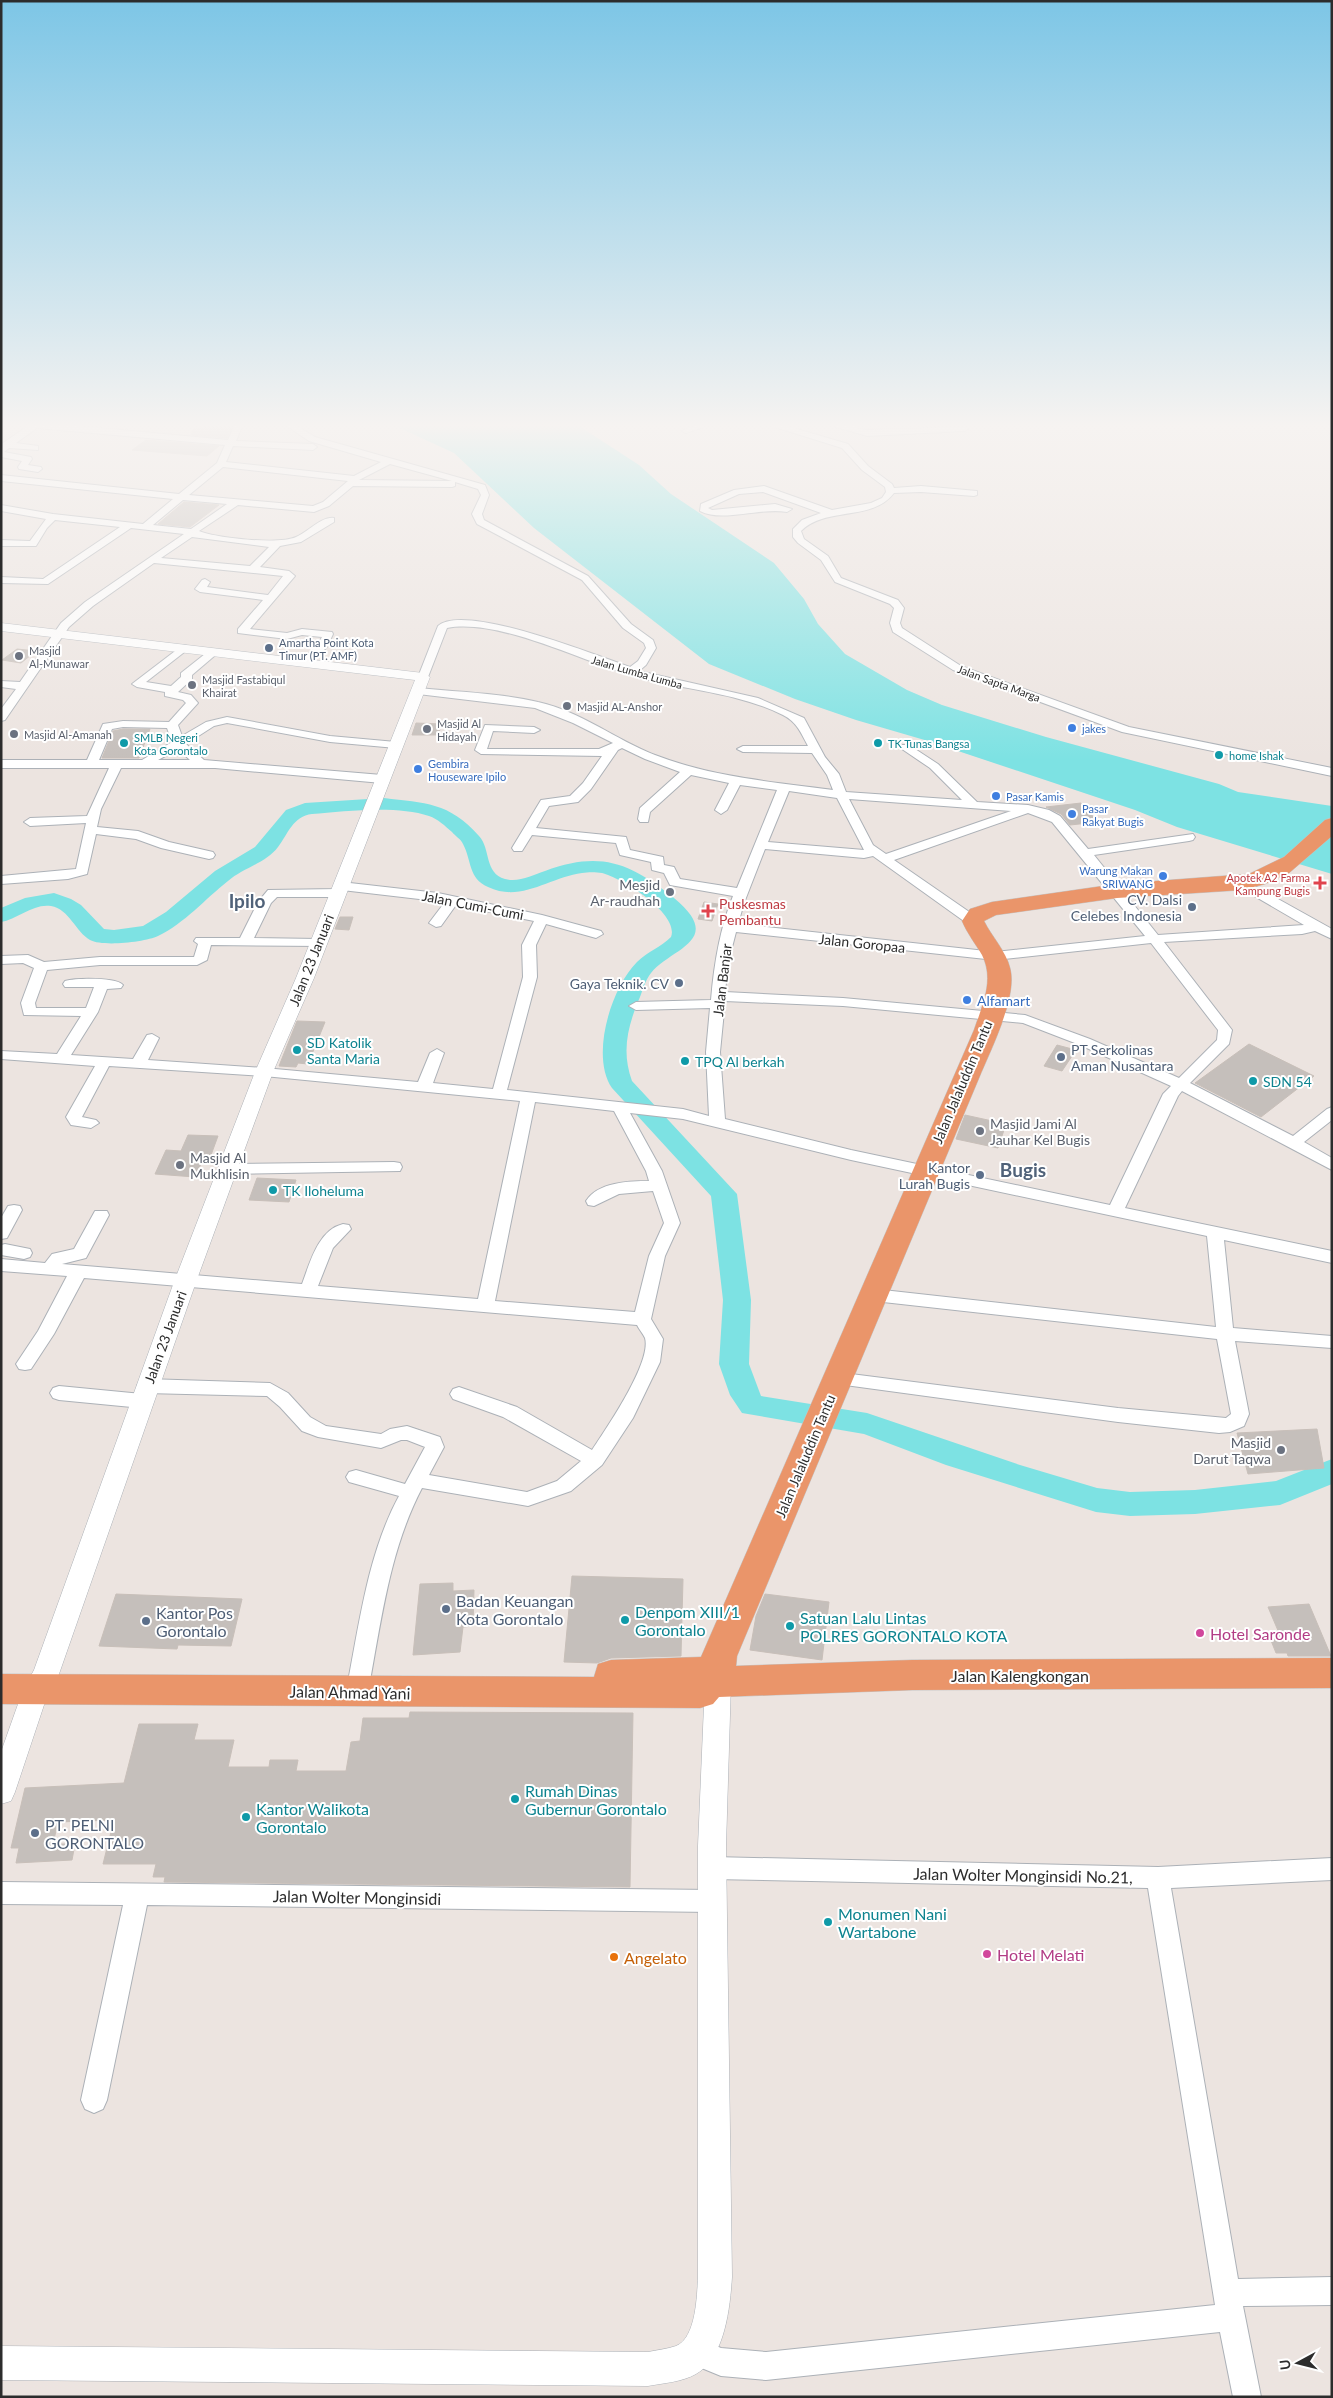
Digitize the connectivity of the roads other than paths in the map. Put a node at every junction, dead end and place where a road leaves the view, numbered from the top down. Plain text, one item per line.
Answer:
1 (38, 536) edge
2 (114, 536) edge
3 (189, 536) edge
4 (215, 536) edge
5 (305, 536) edge
6 (506, 536) edge
7 (798, 536) edge
8 (1, 543) edge
9 (275, 544) junction
10 (153, 560) junction
11 (253, 569) junction
12 (1, 580) edge
13 (199, 589) dead end
14 (270, 598) junction
15 (1, 627) edge
16 (59, 633) junction
17 (182, 648) junction
18 (214, 652) junction
19 (306, 662) junction
20 (631, 672) junction
21 (423, 677) junction
22 (1, 684) edge
23 (22, 689) junction
24 (173, 690) junction
25 (418, 691) junction
26 (1, 692) edge
27 (1, 718) edge
28 (172, 725) junction
29 (534, 730) dead end
30 (178, 743) junction
31 (396, 745) junction
32 (617, 747) junction
33 (905, 747) dead end
34 (743, 749) dead end
35 (816, 750) junction
36 (92, 763) junction
37 (117, 763) junction
38 (146, 763) junction
39 (200, 763) junction
40 (1, 764) edge
41 (688, 771) junction
42 (1332, 772) edge
43 (382, 779) junction
44 (736, 781) junction
45 (784, 788) junction
46 (841, 795) junction
47 (973, 804) junction
48 (1028, 809) junction
49 (721, 810) dead end
50 (644, 819) dead end
51 (30, 822) dead end
52 (91, 824) junction
53 (1332, 824) edge
54 (528, 832) junction
55 (1189, 837) dead end
56 (762, 845) junction
57 (518, 848) dead end
58 (1085, 853) junction
59 (209, 855) dead end
60 (879, 856) junction
61 (1, 880) edge
62 (1242, 883) junction
63 (339, 890) junction
64 (1117, 891) junction
65 (742, 893) junction
66 (454, 900) junction
67 (542, 919) junction
68 (973, 921) junction
69 (436, 923) dead end
70 (1311, 925) junction
71 (729, 927) junction
72 (596, 934) dead end
73 (1332, 935) edge
74 (1154, 939) junction
75 (245, 942) junction
76 (318, 943) junction
77 (995, 956) junction
78 (1, 960) edge
79 (41, 966) junction
80 (70, 984) dead end
81 (719, 1000) junction
82 (636, 1006) dead end
83 (91, 1012) junction
84 (990, 1016) junction
85 (152, 1038) dead end
86 (437, 1053) dead end
87 (1, 1056) edge
88 (61, 1059) junction
89 (104, 1062) junction
90 (136, 1065) junction
91 (264, 1072) junction
92 (1180, 1084) junction
93 (424, 1087) junction
94 (499, 1094) junction
95 (528, 1096) junction
96 (622, 1106) junction
97 (1332, 1112) edge
98 (717, 1122) junction
99 (91, 1123) dead end
100 (1294, 1142) junction
101 (1332, 1165) edge
102 (394, 1167) dead end
103 (229, 1169) junction
104 (925, 1171) junction
105 (658, 1186) junction
106 (594, 1202) dead end
107 (14, 1210) dead end
108 (1116, 1210) junction
109 (101, 1215) dead end
110 (343, 1229) dead end
111 (1215, 1233) junction
112 (2, 1251) edge
113 (24, 1253) dead end
114 (1332, 1257) edge
115 (49, 1270) junction
116 (78, 1272) junction
117 (185, 1282) junction
118 (308, 1291) junction
119 (874, 1295) junction
120 (485, 1306) junction
121 (642, 1319) junction
122 (1225, 1334) junction
123 (1332, 1342) edge
124 (25, 1364) dead end
125 (841, 1387) junction
126 (144, 1393) junction
127 (58, 1394) dead end
128 (459, 1394) dead end
129 (594, 1460) junction
130 (356, 1477) dead end
131 (409, 1493) junction
132 (392, 1536) joint
133 (1, 1673) edge
134 (1332, 1673) edge
135 (41, 1682) junction
136 (706, 1682) junction
137 (359, 1684) junction
138 (1, 1689) edge
139 (1, 1792) edge
140 (713, 1868) junction
141 (1332, 1869) edge
142 (1158, 1878) junction
143 (1, 1893) edge
144 (137, 1895) junction
145 (713, 1901) junction
146 (94, 2100) dead end
147 (1332, 2291) edge
148 (1229, 2305) junction
149 (697, 2352) junction
150 (1, 2363) edge
151 (1247, 2397) edge

1 - 8 street
2 - 12 street
3 - 10 street
4 - 9 street
5 - 9 street
6 - 20 street
7 - 42 street, Jalan Sapta Marga
9 - 11 street
10 - 11 street
10 - 16 street
11 - 14 street
13 - 14 street
14 - 19 street
15 - 16 street
16 - 17 street
16 - 23 street
17 - 18 street
17 - 24 street
18 - 19 street
18 - 24 street
19 - 21 street
20 - 21 street, Jalan Lumba Lumba
20 - 35 street, Jalan Lumba Lumba
21 - 25 street, Jalan 23 Januari
22 - 23 street
23 - 26 street
23 - 27 street
24 - 28 street
25 - 31 street, Jalan 23 Januari
25 - 32 street
28 - 30 street
28 - 36 street
29 - 32 street
30 - 31 street
30 - 38 street
30 - 39 street
31 - 43 street, Jalan 23 Januari
32 - 41 street
32 - 54 street
33 - 47 street
34 - 35 street
35 - 46 street, Jalan Lumba Lumba
36 - 37 street
36 - 40 street
37 - 38 street
37 - 52 street
38 - 39 street
39 - 43 street
41 - 44 street
41 - 50 street
43 - 63 street, Jalan 23 Januari
44 - 45 street
44 - 49 street
45 - 46 street
45 - 56 street, Jalan Banjar
46 - 47 street
46 - 60 street
47 - 48 street
48 - 58 street
48 - 60 street
51 - 52 street
52 - 59 street
52 - 61 street
53 - 62 highway
54 - 57 street
54 - 65 street
55 - 58 street
56 - 60 street
56 - 65 street, Jalan Banjar
58 - 64 street
60 - 68 street
62 - 64 highway
62 - 70 street
63 - 66 street, Jalan Cumi-Cumi
63 - 75 street, Jalan Cumi-Cumi
63 - 76 street, Jalan 23 Januari
64 - 68 highway
64 - 74 street
65 - 71 street, Jalan Banjar
66 - 67 street, Jalan Cumi-Cumi
66 - 69 street
67 - 72 street
67 - 94 street, Jalan Cumi-Cumi
68 - 77 highway, Jalan Jalaluddin Tantu
70 - 73 street
70 - 74 street, Jalan Goropaa
71 - 77 street, Jalan Goropaa
71 - 81 street, Jalan Banjar
74 - 77 street, Jalan Goropaa
74 - 92 street
75 - 76 street
75 - 79 street
76 - 91 street, Jalan 23 Januari
77 - 84 highway, Jalan Jalaluddin Tantu
78 - 79 street
79 - 83 street
80 - 83 street
81 - 82 street
81 - 84 street
81 - 98 street, Jalan Banjar
83 - 88 street
84 - 92 street
84 - 104 highway, Jalan Jalaluddin Tantu
85 - 90 street
86 - 93 street
87 - 88 street
88 - 89 street
89 - 90 street
89 - 99 street
90 - 91 street
91 - 93 street
91 - 103 street, Jalan 23 Januari
92 - 100 street
92 - 108 street
93 - 94 street
94 - 95 street
95 - 96 street
95 - 120 street
96 - 98 street
96 - 105 street
97 - 100 street
98 - 104 street
100 - 101 street
102 - 103 street
103 - 117 street, Jalan 23 Januari
104 - 108 street
104 - 119 highway, Jalan Jalaluddin Tantu
105 - 106 street
105 - 121 street
107 - 112 street
108 - 111 street
109 - 115 street
110 - 118 street
111 - 114 street
111 - 122 street
112 - 113 street
112 - 115 street
115 - 116 street
116 - 117 street
116 - 124 street
117 - 118 street
117 - 126 street, Jalan 23 Januari
118 - 120 street
119 - 122 street
119 - 125 highway, Jalan Jalaluddin Tantu
120 - 121 street
121 - 129 street
122 - 123 street
122 - 125 street
125 - 136 highway, Jalan Jalaluddin Tantu
126 - 127 street
126 - 131 street
126 - 135 street, Jalan 23 Januari
128 - 129 street
129 - 131 street
130 - 131 street
131 - 132 street
132 - 137 street
133 - 135 highway, Jalan Ahmad Yani
134 - 136 highway, Jalan Kalengkongan
135 - 137 highway, Jalan Ahmad Yani
135 - 138 highway, Jalan Ahmad Yani
135 - 139 street, Jalan 23 Januari
136 - 137 highway, Jalan Ahmad Yani
136 - 140 street
140 - 142 street, Jalan Wolter Monginsidi No.21,
140 - 145 street
141 - 142 street, Jalan Wolter Monginsidi No.21,
142 - 148 street
143 - 144 street, Jalan Wolter Monginsidi
144 - 145 street, Jalan Wolter Monginsidi
144 - 146 street
145 - 149 street
147 - 148 street
148 - 149 street
148 - 151 street
149 - 150 street

